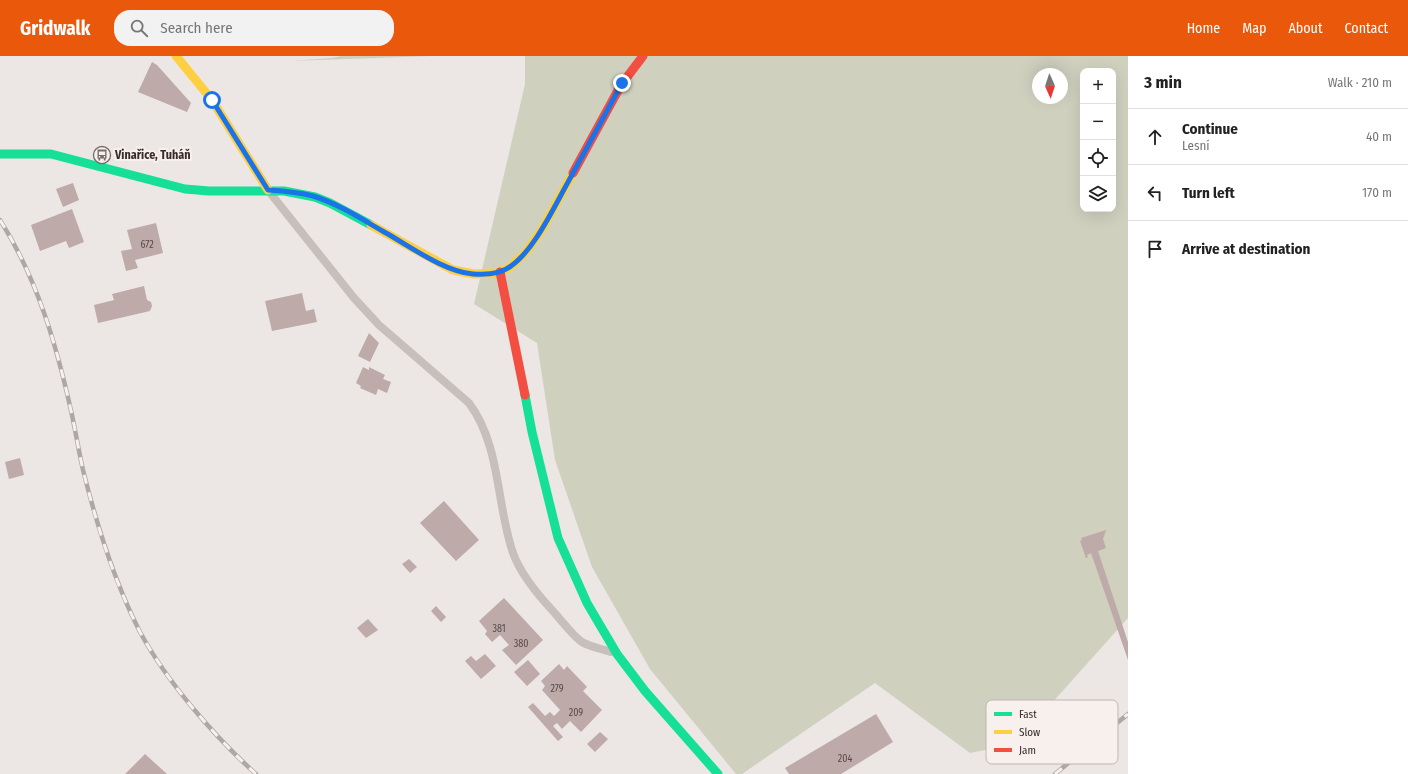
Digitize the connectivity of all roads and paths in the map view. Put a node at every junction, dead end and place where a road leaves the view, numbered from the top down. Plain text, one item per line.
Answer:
1 (176, 56) edge
2 (643, 56) edge
3 (0, 154) edge
4 (268, 190) junction
5 (500, 272) junction
6 (617, 654) junction
7 (718, 774) edge

1 - 4 street
2 - 5 street
3 - 4 street
4 - 5 street
4 - 6 lane
5 - 6 street
6 - 7 street

